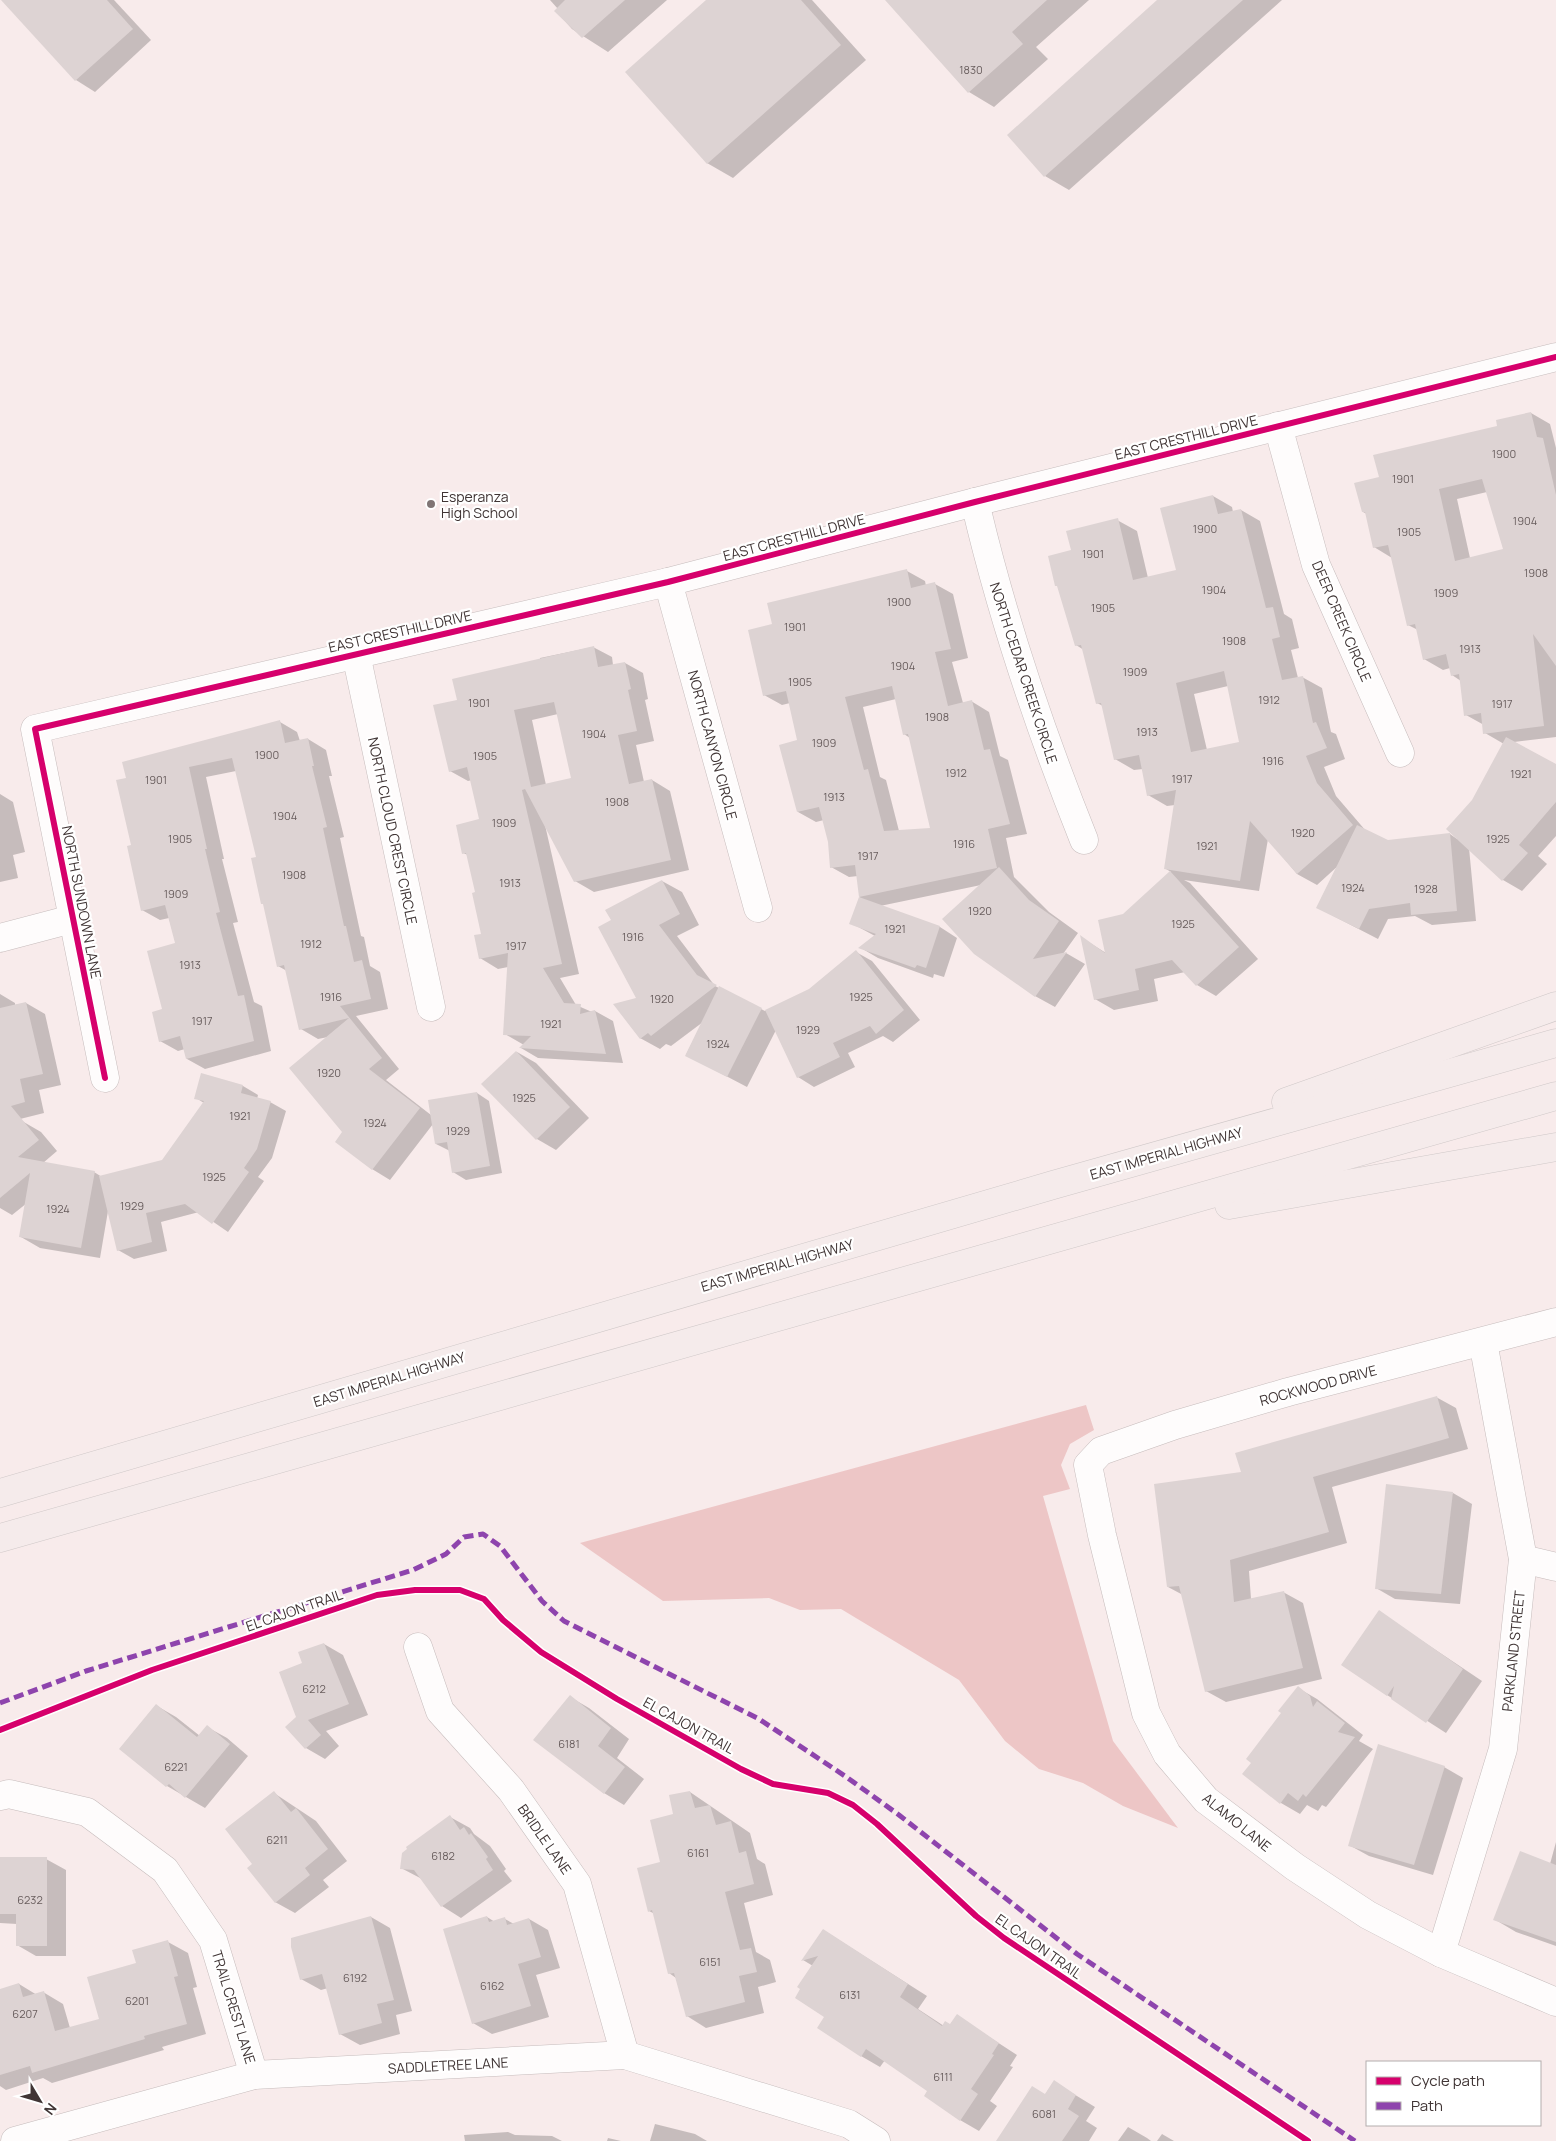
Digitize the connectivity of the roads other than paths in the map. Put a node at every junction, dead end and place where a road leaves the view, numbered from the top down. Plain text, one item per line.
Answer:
1 (1556, 357) edge
2 (1278, 426) junction
3 (975, 502) junction
4 (668, 582) junction
5 (356, 654) junction
6 (35, 729) joint
7 (1400, 753) dead end
8 (1084, 840) dead end
9 (758, 908) dead end
10 (72, 918) junction
11 (0, 938) edge
12 (1556, 1006) edge
13 (431, 1007) dead end
14 (1556, 1043) edge
15 (106, 1078) dead end
16 (1556, 1096) edge
17 (1556, 1147) edge
18 (1053, 1185) junction
19 (1079, 1232) junction
20 (1556, 1322) edge
21 (1483, 1342) junction
22 (1088, 1465) joint
23 (0, 1493) edge
24 (0, 1538) edge
25 (1523, 1559) junction
26 (1556, 1567) edge
27 (418, 1648) dead end
28 (0, 1796) edge
29 (1441, 1953) junction
30 (1556, 2002) edge
31 (625, 2055) junction
32 (254, 2075) junction
33 (15, 2141) edge
34 (876, 2141) edge

1 - 2 street, EAST CRESTHILL DRIVE
2 - 3 street, EAST CRESTHILL DRIVE
2 - 7 street, DEER CREEK CIRCLE
3 - 4 street, EAST CRESTHILL DRIVE
3 - 8 street, NORTH CEDAR CREEK CIRCLE
4 - 5 street, EAST CRESTHILL DRIVE
4 - 9 street, NORTH CANYON CIRCLE
5 - 6 street, EAST CRESTHILL DRIVE
5 - 13 street, NORTH CLOUD CREST CIRCLE
6 - 10 street, NORTH SUNDOWN LANE
10 - 11 street
10 - 15 street, NORTH SUNDOWN LANE
12 - 18 highway
14 - 18 highway, EAST IMPERIAL HIGHWAY
16 - 19 highway
17 - 19 highway
18 - 23 highway, EAST IMPERIAL HIGHWAY
19 - 24 highway
20 - 21 street, ROCKWOOD DRIVE
21 - 22 street, ROCKWOOD DRIVE
21 - 25 street, PARKLAND STREET
22 - 29 street, ALAMO LANE
25 - 26 street
25 - 29 street, PARKLAND STREET
27 - 31 street, BRIDLE LANE
28 - 32 street, TRAIL CREST LANE
29 - 30 street, ALAMO LANE
31 - 32 street, SADDLETREE LANE
31 - 34 street, SADDLETREE LANE
32 - 33 street, SADDLETREE LANE

